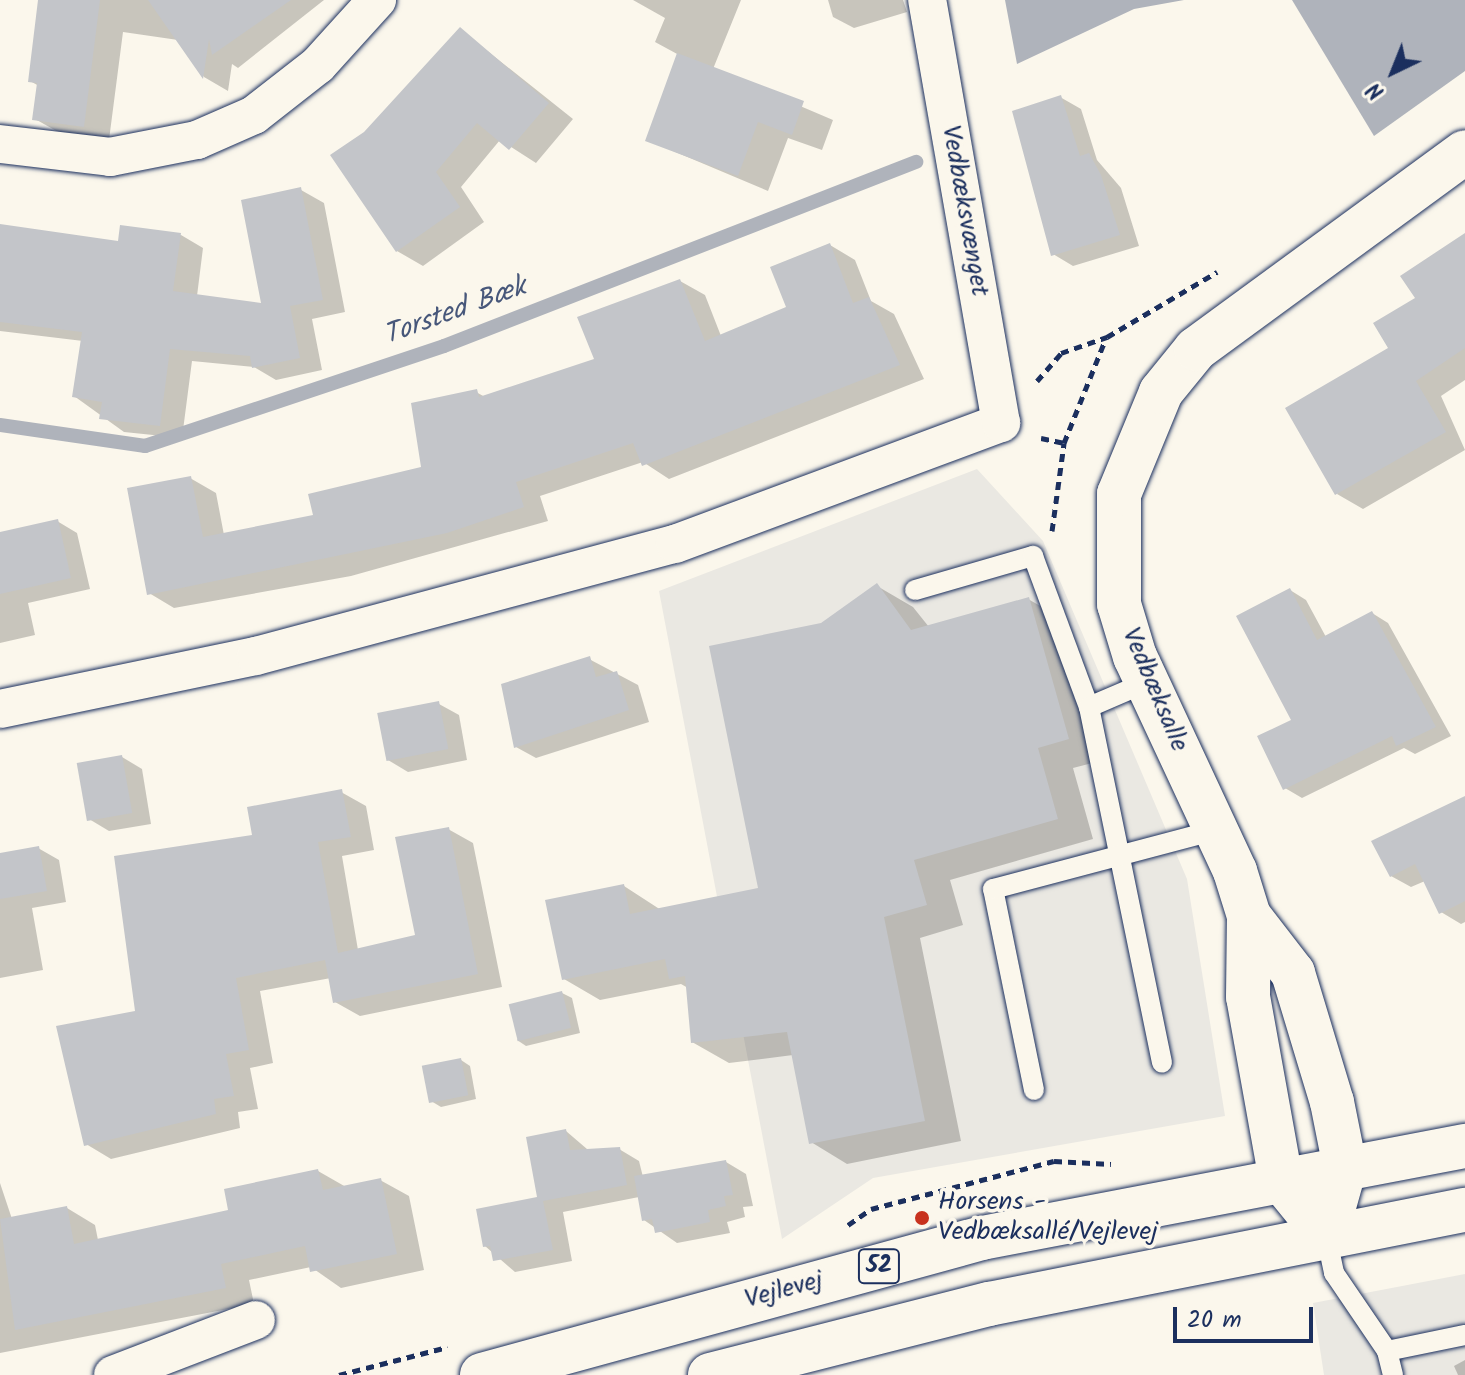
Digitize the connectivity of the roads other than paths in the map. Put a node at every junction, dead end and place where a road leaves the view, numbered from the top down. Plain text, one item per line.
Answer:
1 (377, 0) edge
2 (927, 0) edge
3 (0, 144) edge
4 (1465, 152) edge
5 (915, 590) dead end
6 (1147, 682) junction
7 (1089, 707) junction
8 (0, 709) edge
9 (1216, 830) junction
10 (1119, 855) junction
11 (1249, 916) junction
12 (1162, 1063) dead end
13 (1034, 1090) dead end
14 (1465, 1146) edge
15 (1345, 1167) junction
16 (1281, 1180) junction
17 (1465, 1210) edge
18 (1326, 1235) junction
19 (256, 1320) dead end
20 (1465, 1335) edge
21 (1387, 1351) junction
22 (113, 1375) edge
23 (482, 1375) edge
24 (710, 1375) edge
25 (1393, 1375) edge

1 - 3 street
2 - 8 street, Vedbæksvænget
4 - 6 main road, Vedbæksalle
5 - 7 lane
6 - 7 lane
6 - 9 main road, Vedbæksalle
7 - 10 lane
9 - 10 lane
9 - 11 main road, Vedbæksalle
10 - 12 lane
10 - 13 lane
11 - 15 main road, Vedbæksalle
11 - 16 main road, Vedbæksalle
14 - 15 main road, Vejlevej / 52
15 - 16 main road, Vejlevej / 52
15 - 18 main road
16 - 18 main road, Vedbæksalle
16 - 23 main road, Vejlevej / 52
17 - 18 main road
18 - 21 lane
18 - 24 main road
19 - 22 street
20 - 21 lane
21 - 25 lane

